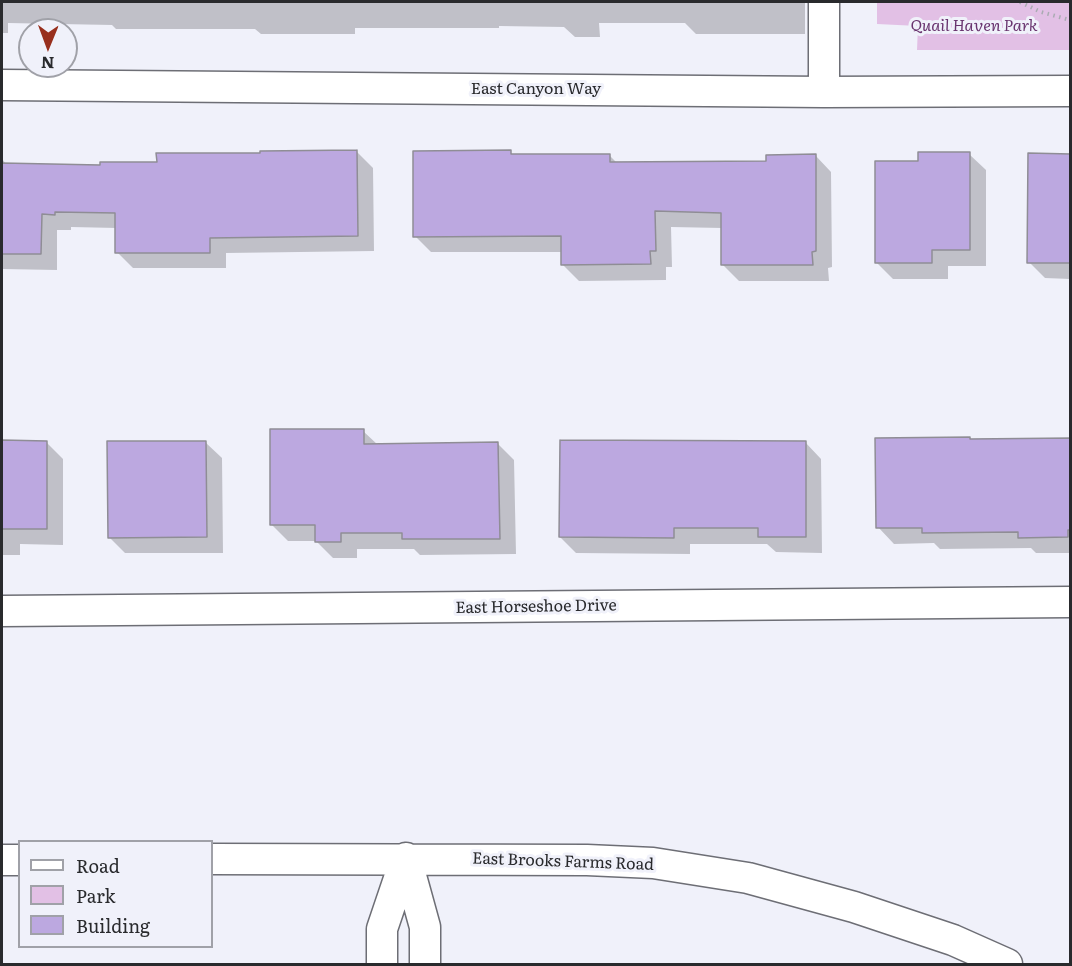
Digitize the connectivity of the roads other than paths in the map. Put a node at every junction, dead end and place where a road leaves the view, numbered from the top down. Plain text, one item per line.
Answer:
1 (824, 2) edge
2 (2, 86) edge
3 (1071, 91) edge
4 (824, 92) junction
5 (1071, 602) edge
6 (2, 611) edge
7 (406, 858) junction
8 (213, 859) edge
9 (2, 860) edge
10 (18, 860) edge
11 (382, 964) edge
12 (425, 964) edge
13 (1007, 964) edge

1 - 4 street
2 - 4 street, East Canyon Way
3 - 4 street, East Canyon Way
5 - 6 street, East Horseshoe Drive
7 - 8 street, East Brooks Farms Road
7 - 11 street
7 - 12 street
7 - 13 street, East Brooks Farms Road
9 - 10 street

